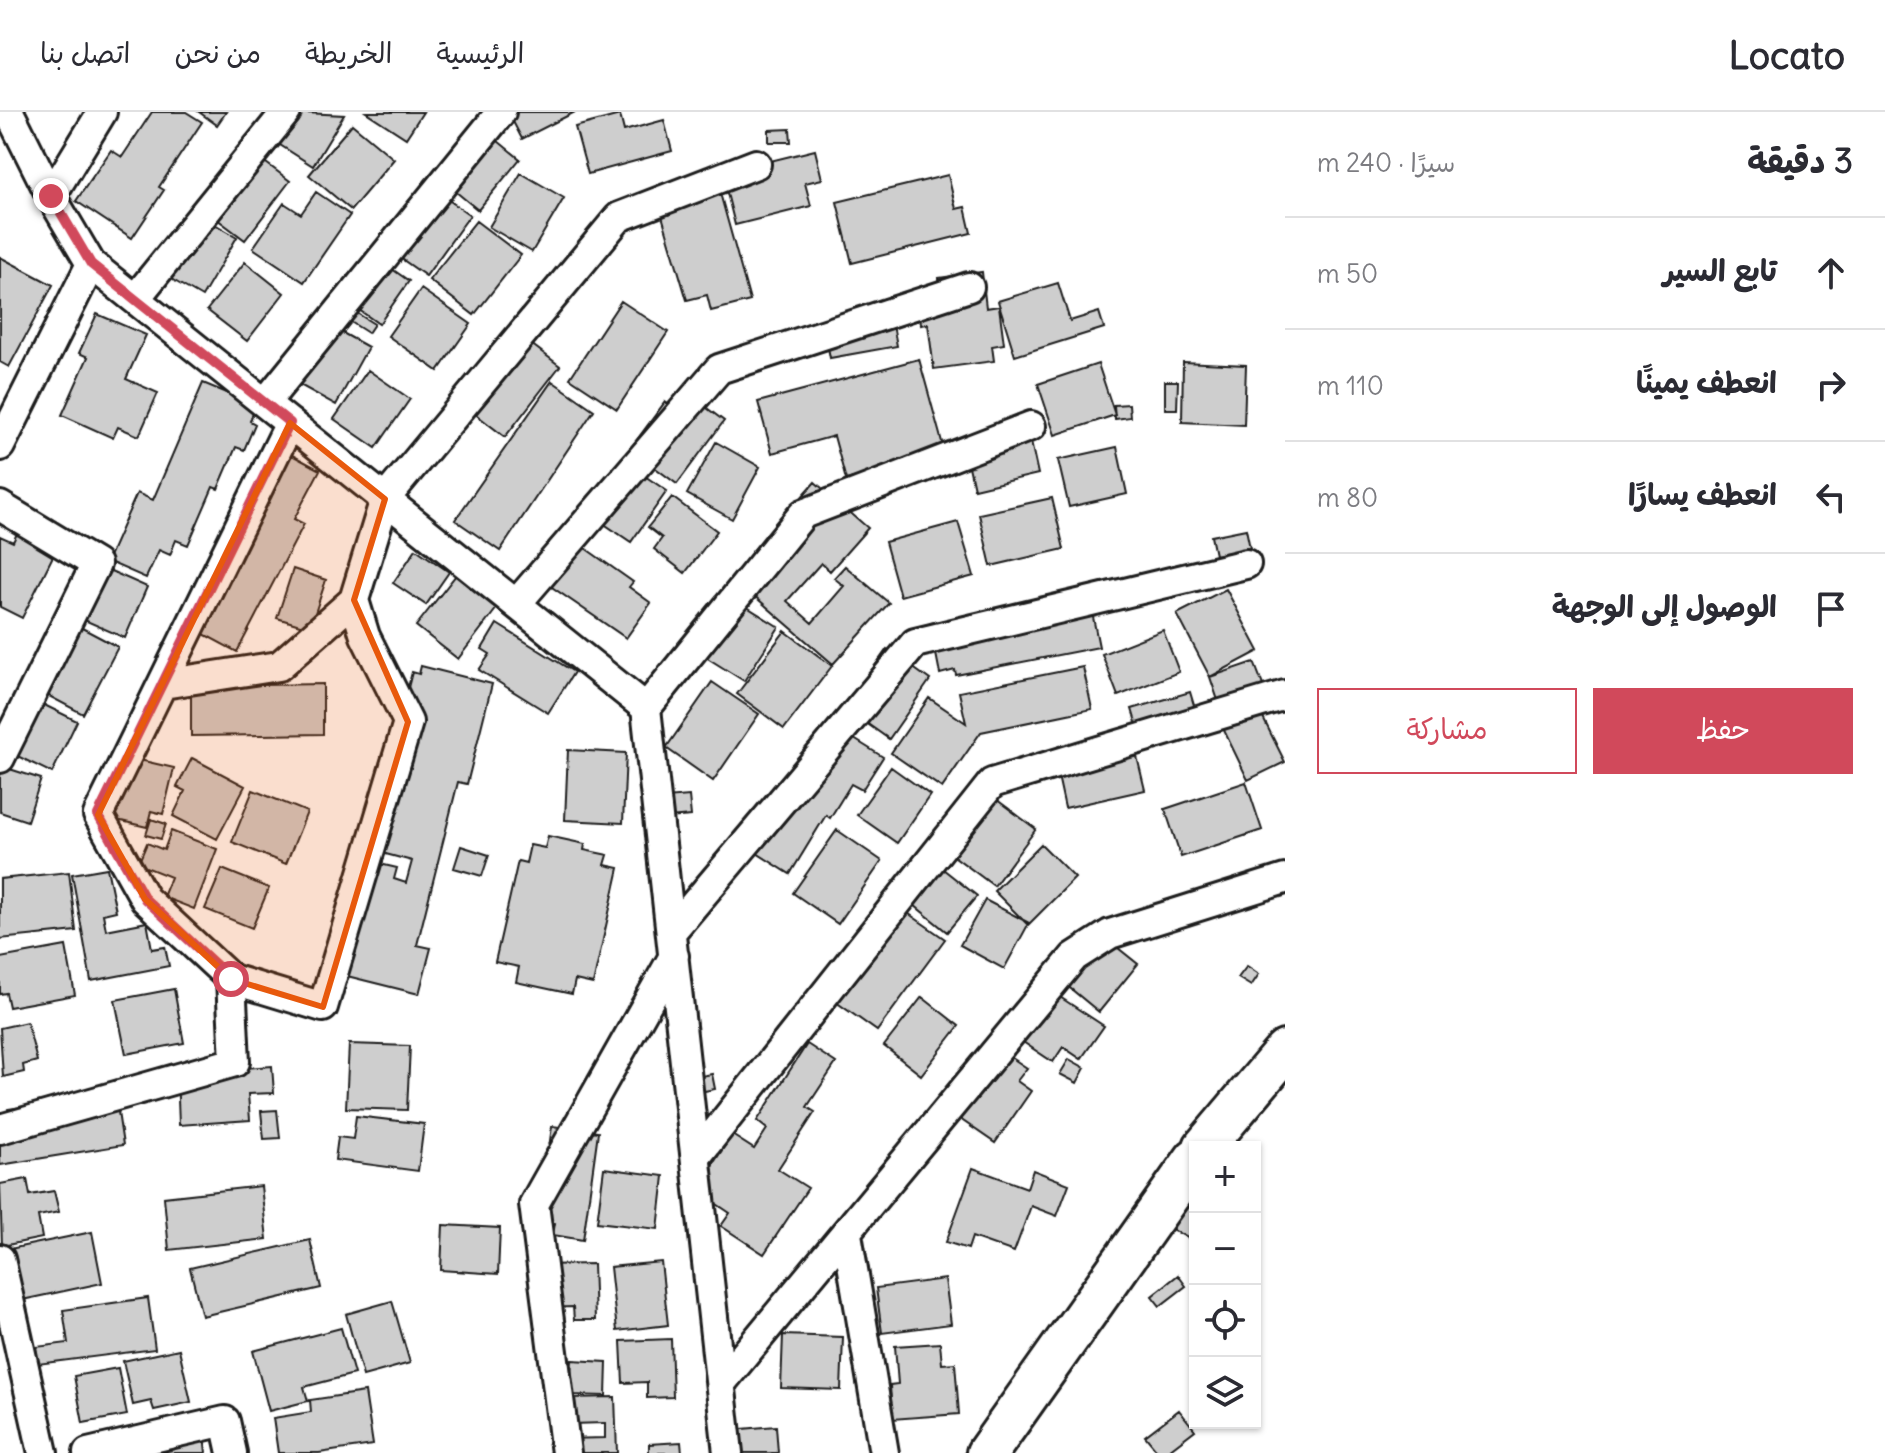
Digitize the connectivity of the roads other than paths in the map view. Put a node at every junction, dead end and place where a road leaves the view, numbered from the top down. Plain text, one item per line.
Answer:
1 (9, 112) edge
2 (102, 112) edge
3 (286, 112) edge
4 (501, 112) edge
5 (756, 164) dead end
6 (51, 196) junction
7 (91, 264) junction
8 (969, 287) dead end
9 (135, 299) junction
10 (265, 403) junction
11 (290, 423) junction
12 (1031, 426) dead end
13 (0, 446) edge
14 (385, 499) junction
15 (0, 506) edge
16 (1246, 564) dead end
17 (354, 600) junction
18 (516, 604) junction
19 (163, 684) junction
20 (1285, 695) edge
21 (646, 708) junction
22 (0, 758) edge
23 (1285, 879) edge
24 (672, 944) junction
25 (231, 979) junction
26 (1285, 1051) edge
27 (0, 1129) edge
28 (1209, 1141) edge
29 (696, 1157) junction
30 (1189, 1167) edge
31 (847, 1234) junction
32 (0, 1259) edge
33 (722, 1382) junction
34 (43, 1453) edge
35 (88, 1453) edge
36 (232, 1453) edge
37 (566, 1453) edge
38 (728, 1453) edge
39 (884, 1453) edge
40 (987, 1453) edge

1 - 6 street
2 - 6 street
3 - 9 street
4 - 10 street
5 - 14 street
6 - 7 street
7 - 9 street
7 - 13 street
8 - 18 street
9 - 10 street
10 - 11 street
11 - 14 street
11 - 19 street
12 - 21 street
14 - 17 street
14 - 18 street
15 - 22 street
16 - 24 street
17 - 19 street
17 - 25 street
18 - 21 street
19 - 25 street
20 - 29 street
21 - 24 street
23 - 31 street
24 - 29 street
24 - 37 street
25 - 27 street
26 - 28 street
29 - 33 street
30 - 40 street
31 - 33 street
31 - 39 street
32 - 34 street
33 - 38 street
35 - 36 street

